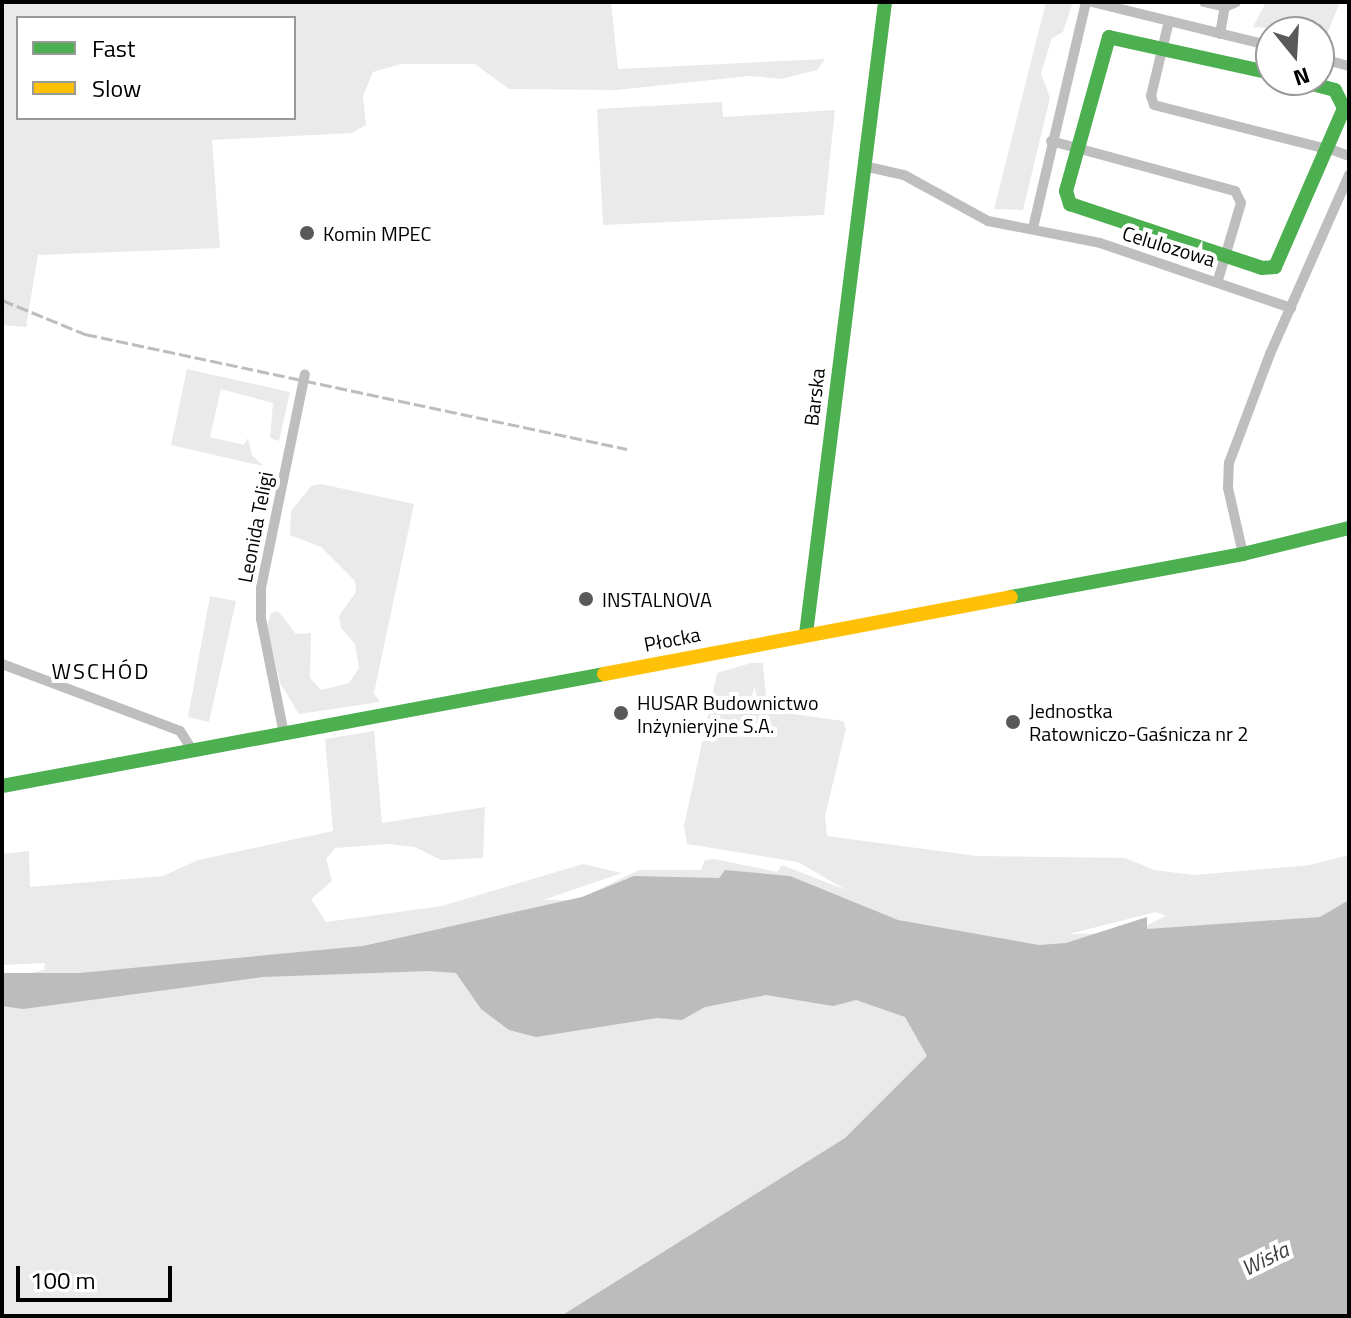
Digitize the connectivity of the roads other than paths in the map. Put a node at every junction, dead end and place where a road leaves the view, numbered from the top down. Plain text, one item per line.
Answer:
1 (885, 2) edge
2 (1086, 2) edge
3 (1092, 2) edge
4 (1204, 2) edge
5 (1236, 2) edge
6 (1225, 7) junction
7 (1169, 21) junction
8 (1220, 34) junction
9 (1255, 42) edge
10 (1162, 46) junction
11 (1255, 69) edge
12 (1335, 90) edge
13 (1051, 141) junction
14 (1077, 147) junction
15 (1327, 149) junction
16 (1349, 156) edge
17 (864, 166) junction
18 (1349, 175) edge
19 (1033, 228) junction
20 (1226, 255) junction
21 (1218, 280) junction
22 (1291, 308) junction
23 (305, 374) dead end
24 (1349, 528) edge
25 (1243, 554) junction
26 (806, 634) junction
27 (2, 664) edge
28 (284, 734) junction
29 (193, 751) junction
30 (2, 786) edge

1 - 17 street, Barska
2 - 13 street
3 - 7 street
4 - 6 street
5 - 6 street
6 - 8 street
7 - 8 street
7 - 10 street
8 - 9 street
10 - 11 street
10 - 14 street
10 - 15 street
12 - 15 street
13 - 14 street
13 - 19 street
14 - 20 street
14 - 20 street
15 - 16 street
15 - 20 street
17 - 19 street
17 - 26 street, Barska
18 - 22 street
19 - 21 street, Celulozowa
20 - 21 street
21 - 22 street, Celulozowa
22 - 25 street
23 - 28 street, Leonida Teligi
24 - 25 street, Płocka
25 - 26 street, Płocka
26 - 28 street, Płocka
27 - 29 street
28 - 29 street, Płocka
29 - 30 street, Płocka

